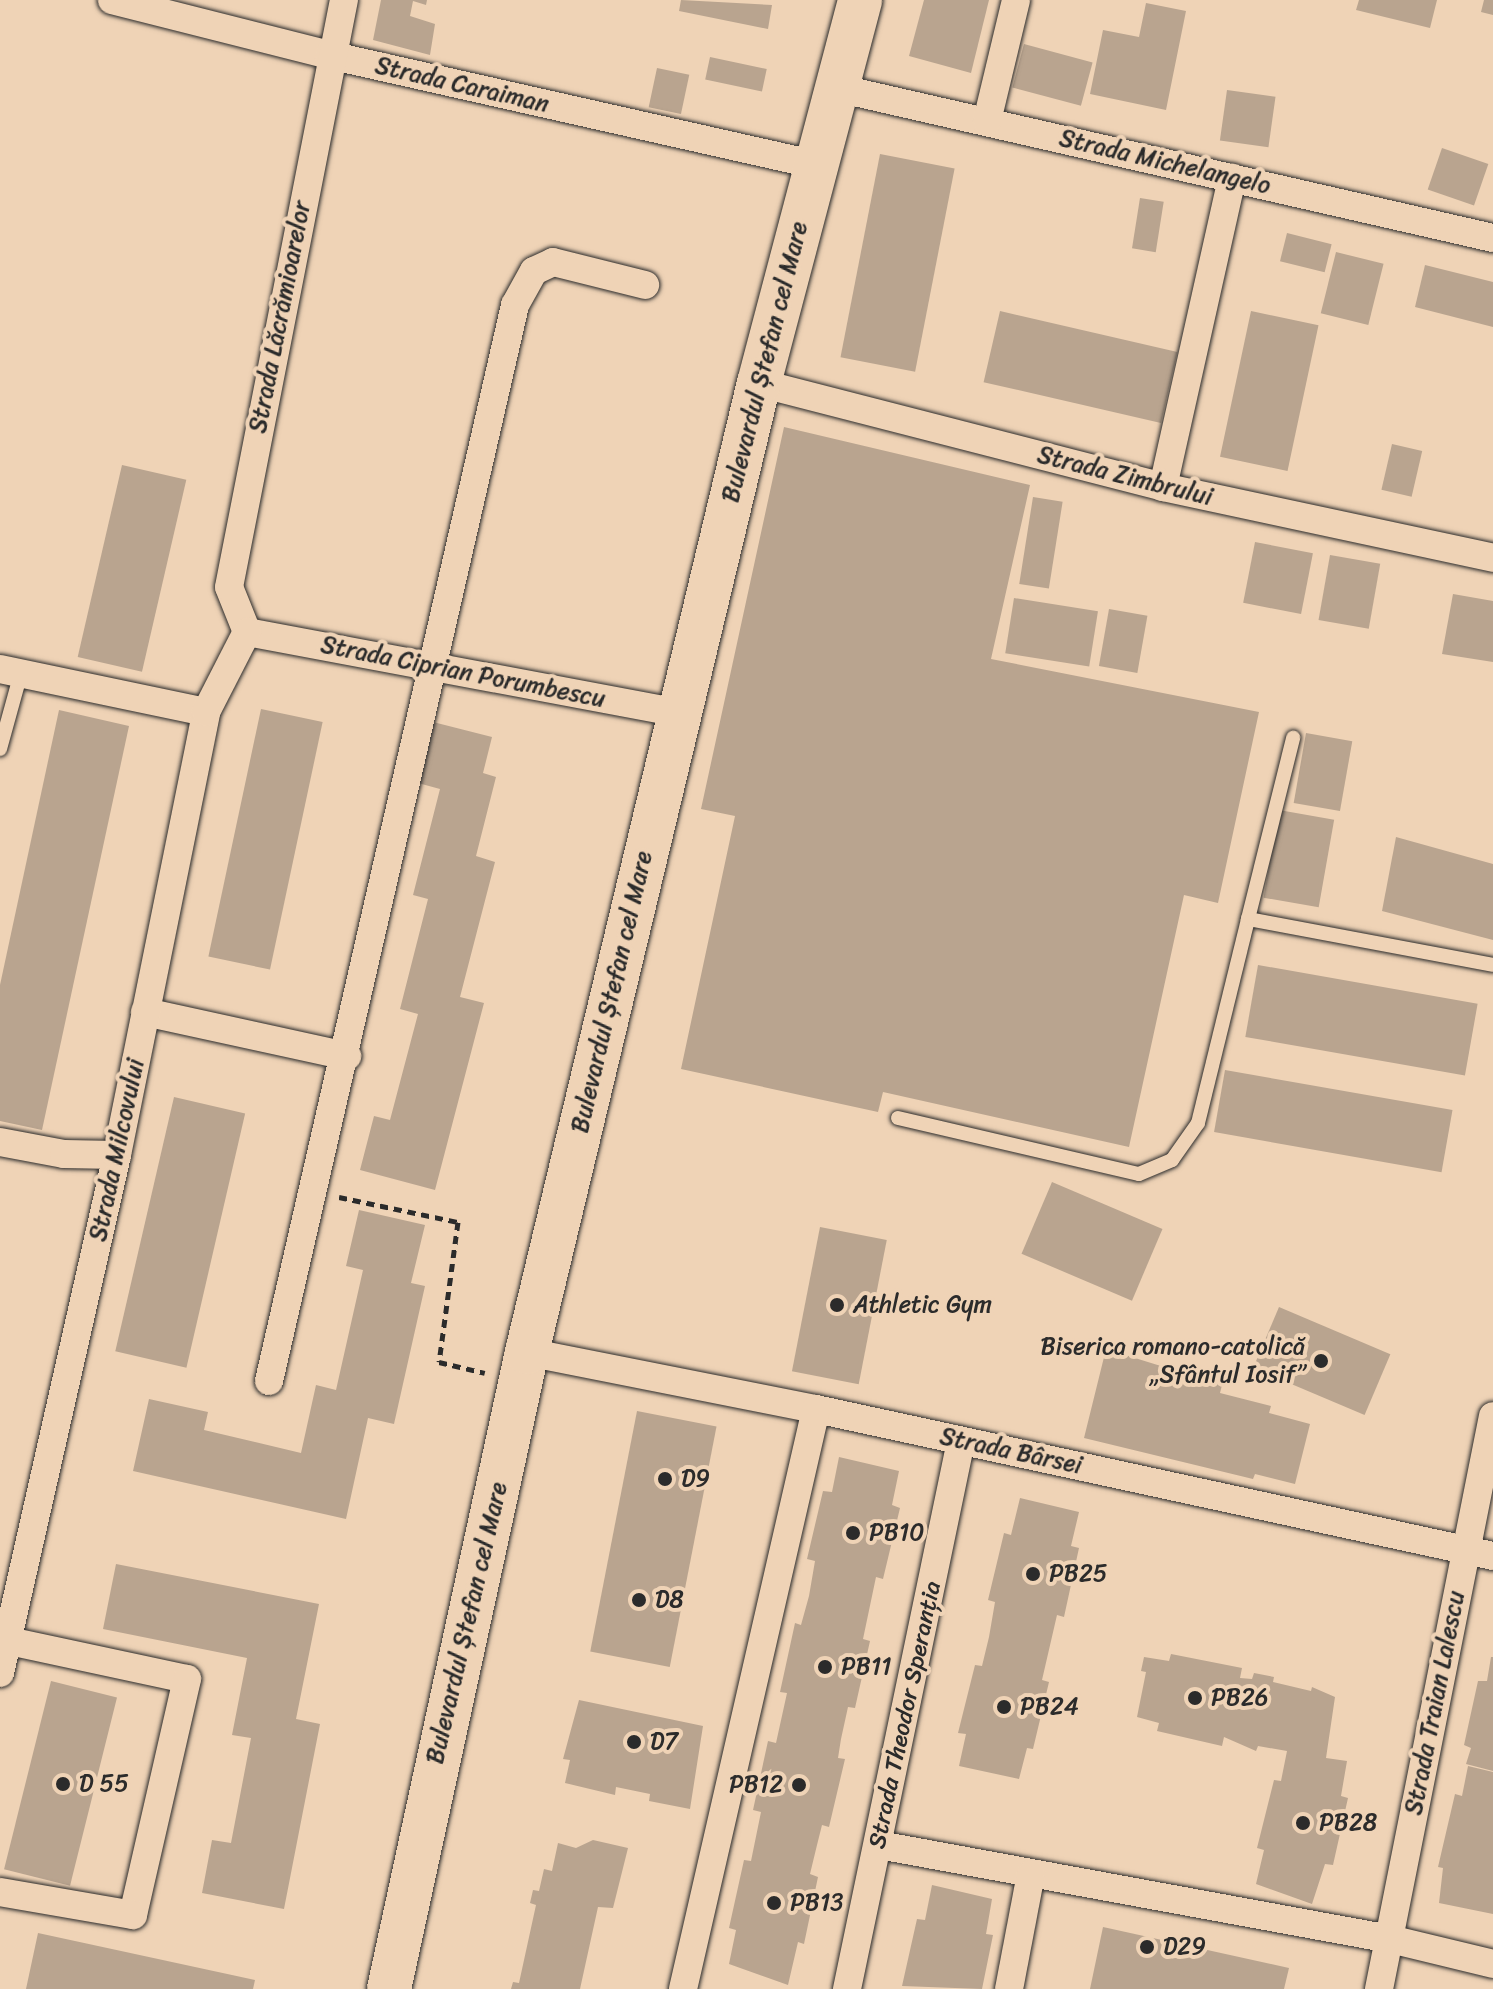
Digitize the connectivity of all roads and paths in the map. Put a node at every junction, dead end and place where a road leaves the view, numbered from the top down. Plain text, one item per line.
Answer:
1 (112, 0) edge
2 (344, 0) edge
3 (860, 0) edge
4 (1016, 0) edge
5 (329, 55) junction
6 (837, 88) junction
7 (987, 121) junction
8 (814, 164) junction
9 (1232, 178) junction
10 (1493, 238) edge
11 (645, 285) dead end
12 (759, 383) junction
13 (1163, 487) junction
14 (1493, 558) edge
15 (247, 632) junction
16 (432, 665) junction
17 (10, 671) edge
18 (206, 712) junction
19 (679, 713) junction
20 (1293, 738) dead end
21 (0, 749) edge
22 (1248, 919) junction
23 (1493, 965) edge
24 (145, 1012) junction
25 (347, 1056) junction
26 (898, 1118) dead end
27 (0, 1142) edge
28 (117, 1155) junction
29 (315, 1192) junction
30 (527, 1352) junction
31 (489, 1374) dead end
32 (269, 1381) dead end
33 (816, 1409) junction
34 (1493, 1416) edge
35 (961, 1441) junction
36 (1465, 1550) junction
37 (1493, 1556) edge
38 (3, 1640) edge
39 (0, 1673) edge
40 (879, 1845) junction
41 (1031, 1874) junction
42 (0, 1892) edge
43 (1390, 1939) junction
44 (1493, 1964) edge
45 (389, 1989) edge
46 (683, 1989) edge
47 (847, 1989) edge
48 (1009, 1989) edge
49 (1379, 1989) edge

1 - 5 street, Strada Caraiman
2 - 5 street, Strada Lăcrămioarelor
3 - 6 main road, Bulevardul Ștefan cel Mare
4 - 7 street
5 - 8 street, Strada Caraiman
5 - 15 street, Strada Lăcrămioarelor
6 - 7 street, Strada Michelangelo
6 - 8 main road, Bulevardul Ștefan cel Mare
7 - 9 street, Strada Michelangelo
8 - 12 main road, Bulevardul Ștefan cel Mare
9 - 10 street, Strada Michelangelo
9 - 13 street
11 - 16 street
12 - 13 street, Strada Zimbrului
12 - 19 main road, Bulevardul Ștefan cel Mare
13 - 14 street, Strada Zimbrului
15 - 16 street, Strada Ciprian Porumbescu
15 - 18 street, Strada Milcovului
16 - 19 street, Strada Ciprian Porumbescu
16 - 25 street
17 - 18 street
17 - 21 lane
18 - 24 street, Strada Milcovului
19 - 30 main road, Bulevardul Ștefan cel Mare
20 - 22 lane
22 - 23 lane
22 - 26 lane
24 - 25 street
24 - 28 street, Strada Milcovului
25 - 29 street
27 - 28 street
28 - 38 street, Strada Milcovului
29 - 31 path
29 - 32 street
30 - 33 street, Strada Bârsei
30 - 45 main road, Bulevardul Ștefan cel Mare
33 - 35 street, Strada Bârsei
33 - 46 street
34 - 36 street, Strada Traian Lalescu
35 - 36 street, Strada Bârsei
35 - 40 street, Strada Theodor Speranția
36 - 37 street, Strada Bârsei
36 - 43 street, Strada Traian Lalescu
38 - 39 street, Strada Milcovului
38 - 42 street
40 - 41 street
40 - 47 street, Strada Theodor Speranția
41 - 43 street
41 - 48 street
43 - 44 street
43 - 49 street, Strada Traian Lalescu

